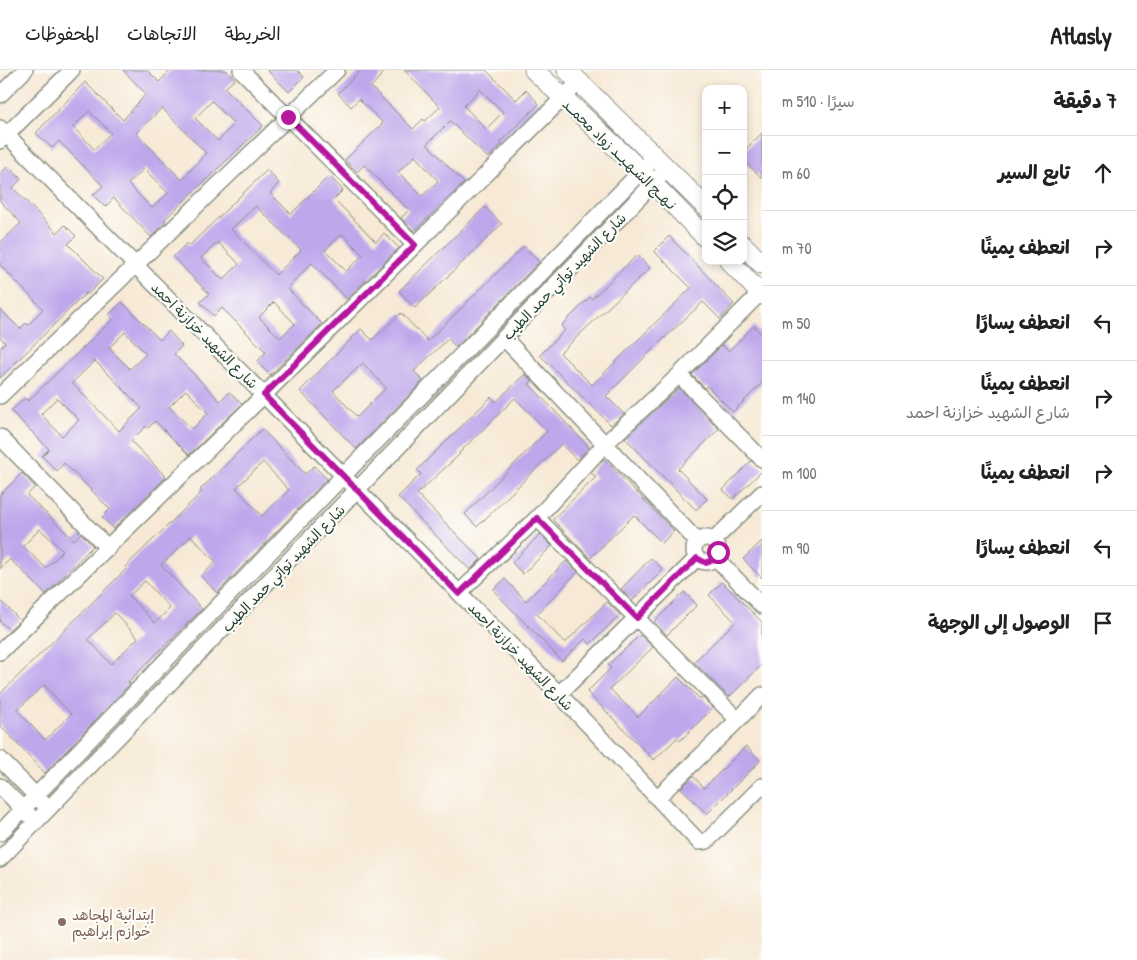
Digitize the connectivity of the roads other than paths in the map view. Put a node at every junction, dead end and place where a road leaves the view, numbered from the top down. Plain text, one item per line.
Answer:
1 (25, 70) edge
2 (72, 70) edge
3 (242, 70) edge
4 (337, 70) edge
5 (534, 70) edge
6 (573, 76) edge
7 (0, 95) edge
8 (562, 99) junction
9 (288, 117) junction
10 (2, 134) edge
11 (662, 162) junction
12 (647, 177) junction
13 (702, 203) edge
14 (702, 234) edge
15 (415, 245) junction
16 (747, 249) edge
17 (135, 264) junction
18 (762, 264) edge
19 (733, 265) edge
20 (761, 294) edge
21 (504, 338) junction
22 (678, 375) junction
23 (264, 395) junction
24 (0, 396) edge
25 (0, 437) edge
26 (605, 444) junction
27 (762, 459) edge
28 (343, 476) junction
29 (358, 490) junction
30 (762, 493) edge
31 (537, 518) junction
32 (714, 540) junction
33 (698, 541) junction
34 (108, 548) junction
35 (697, 558) junction
36 (716, 558) junction
37 (459, 594) junction
38 (762, 606) edge
39 (637, 618) junction
40 (0, 652) edge
41 (559, 694) junction
42 (762, 695) edge
43 (738, 720) junction
44 (0, 759) edge
45 (0, 786) edge
46 (762, 786) edge
47 (36, 796) junction
48 (657, 798) junction
49 (48, 808) junction
50 (23, 809) junction
51 (35, 822) junction
52 (0, 833) edge
53 (0, 858) edge

1 - 7 street
2 - 10 street
3 - 9 street
4 - 9 street
5 - 8 main road, نـهــج الشـهـيــد زواد محمــد
6 - 8 street
6 - 11 main road, نـهــج الشـهـيــد زواد محمــد
8 - 12 main road, نـهــج الشـهـيــد زواد محمــد
8 - 15 street
9 - 15 street
9 - 17 street
10 - 17 street, شارع الشهيد خزازنة احمد
11 - 12 street, شارع الشهيد تواتي حمد الطيب
11 - 13 main road, نـهــج الشـهـيــد زواد محمــد
12 - 14 main road, نـهــج الشـهـيــد زواد محمــد
12 - 21 street, شارع الشهيد تواتي حمد الطيب
12 - 28 street, شارع الشهيد تواتي حمد الطيب
15 - 23 street
16 - 18 main road
17 - 23 street, شارع الشهيد خزازنة احمد
17 - 24 street
19 - 20 main road
20 - 22 street
21 - 26 street
21 - 29 street, شارع الشهيد تواتي حمد الطيب
22 - 26 street
22 - 27 street
23 - 28 street, شارع الشهيد خزازنة احمد
23 - 34 street
25 - 34 street
26 - 31 street
26 - 33 street
28 - 29 street, شارع الشهيد خزازنة احمد
28 - 47 street, شارع الشهيد تواتي حمد الطيب
29 - 37 street, شارع الشهيد خزازنة احمد
29 - 49 street, شارع الشهيد تواتي حمد الطيب
30 - 32 street
31 - 37 street
31 - 39 street
32 - 33 street
32 - 36 street
33 - 35 street
34 - 40 street
35 - 36 street
35 - 39 street
36 - 38 street
37 - 41 street, شارع الشهيد خزازنة احمد
39 - 41 street
39 - 43 street
41 - 48 street, شارع الشهيد خزازنة احمد
42 - 43 street
43 - 48 street
44 - 47 street
45 - 50 street
46 - 48 street, شارع الشهيد خزازنة احمد
47 - 49 street
47 - 50 street, شارع الشهيد تواتي حمد الطيب
49 - 51 street, شارع الشهيد تواتي حمد الطيب
50 - 51 street
50 - 52 street, شارع الشهيد تواتي حمد الطيب
51 - 53 street, شارع الشهيد تواتي حمد الطيب

